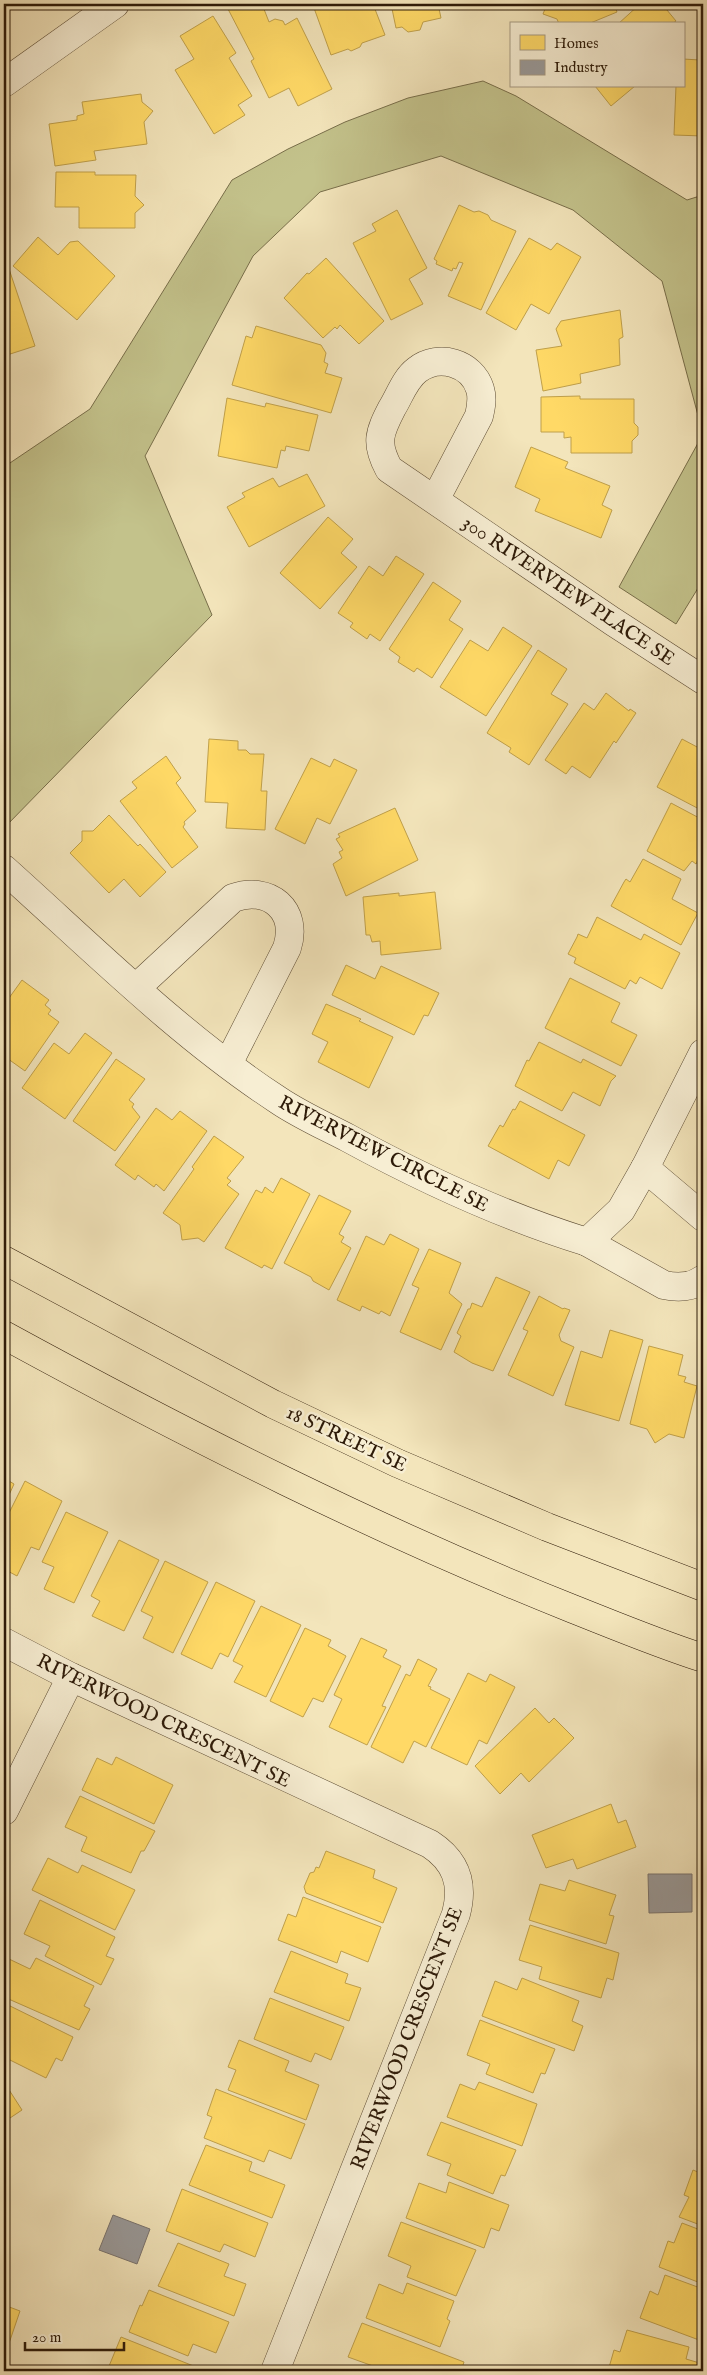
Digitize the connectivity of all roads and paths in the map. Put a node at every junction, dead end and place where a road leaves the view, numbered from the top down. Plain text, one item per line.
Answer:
1 (116, 4) edge
2 (4, 83) edge
3 (435, 500) junction
4 (703, 680) edge
5 (4, 869) edge
6 (136, 988) junction
7 (703, 1053) edge
8 (228, 1064) junction
9 (645, 1168) junction
10 (703, 1217) edge
11 (587, 1242) junction
12 (4, 1260) edge
13 (703, 1279) edge
14 (4, 1336) edge
15 (703, 1587) edge
16 (4, 1642) edge
17 (703, 1658) edge
18 (70, 1677) junction
19 (4, 1810) edge
20 (275, 2371) edge

1 - 2 street
3 - 3 street, 300 RIVERVIEW PLACE SE
3 - 4 street, 300 RIVERVIEW PLACE SE
5 - 6 street, RIVERVIEW CIRCLE SE
6 - 8 street, RIVERVIEW CIRCLE SE
6 - 8 street
7 - 9 street
8 - 11 street, RIVERVIEW CIRCLE SE
9 - 10 street
9 - 11 street
11 - 13 street, RIVERVIEW CIRCLE SE
12 - 15 main road, 18 STREET SE
14 - 17 main road
16 - 18 street, RIVERWOOD CRESCENT SE
18 - 19 street
18 - 20 street, RIVERWOOD CRESCENT SE

